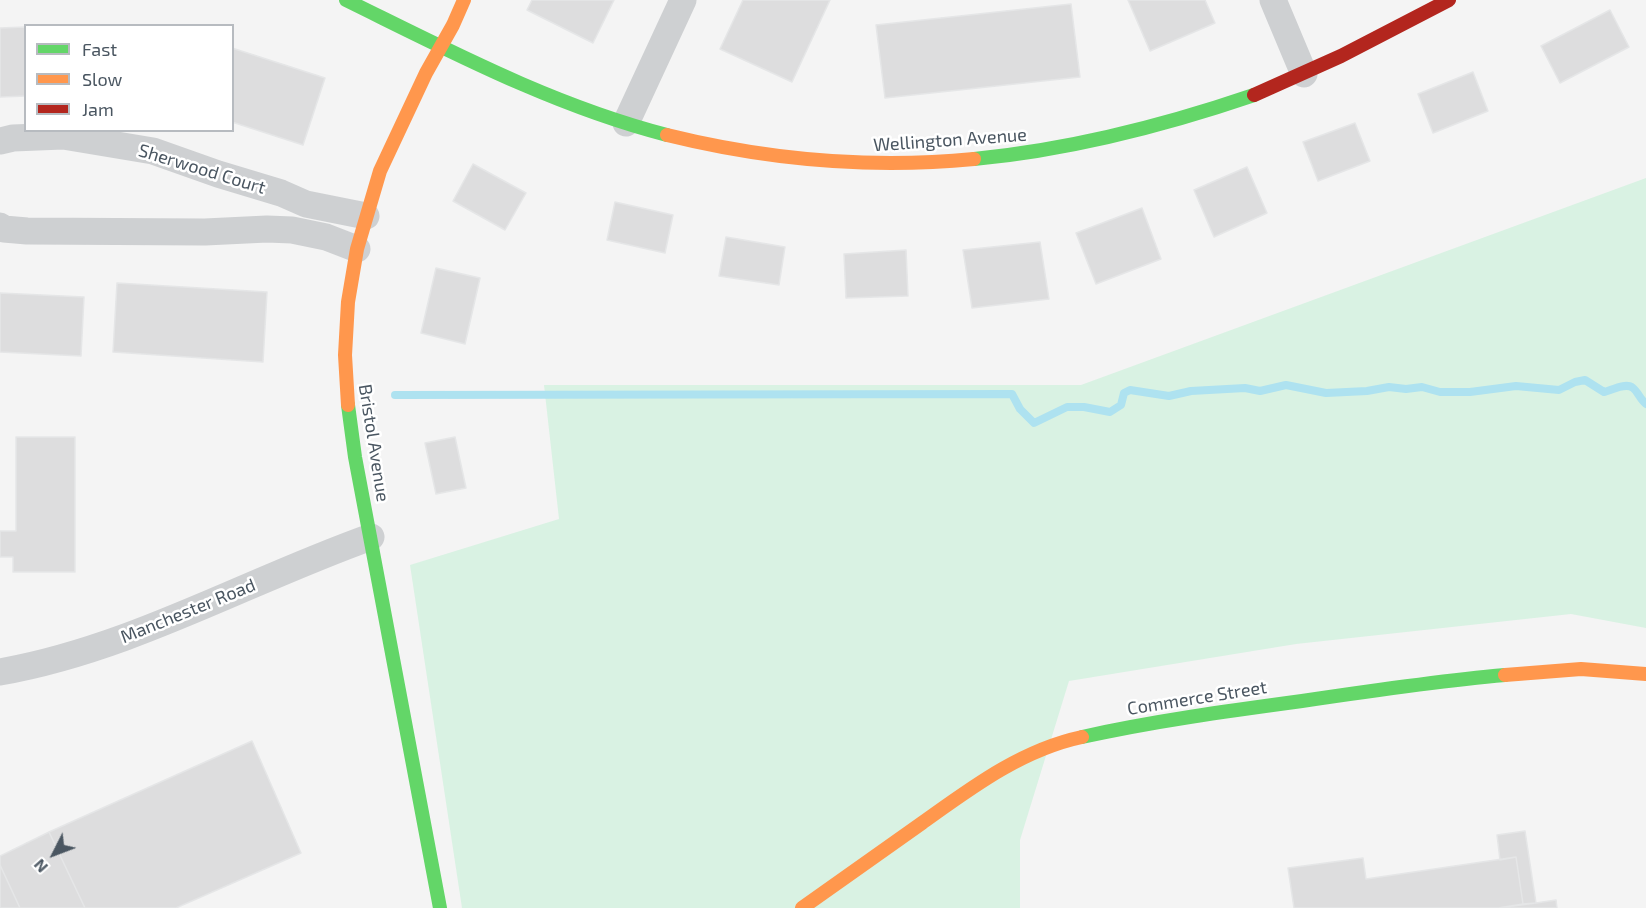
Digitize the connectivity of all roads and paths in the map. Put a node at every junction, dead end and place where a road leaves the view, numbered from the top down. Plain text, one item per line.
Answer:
1 (346, 0) edge
2 (464, 0) edge
3 (684, 0) edge
4 (1273, 0) edge
5 (1449, 0) edge
6 (440, 46) junction
7 (1304, 74) junction
8 (626, 123) junction
9 (0, 141) edge
10 (366, 216) junction
11 (0, 226) edge
12 (357, 249) junction
13 (371, 537) junction
14 (0, 672) edge
15 (1646, 674) edge
16 (440, 908) edge
17 (802, 908) edge

1 - 6 street, Wellington Avenue
2 - 6 street, Bristol Avenue
3 - 8 street
4 - 7 street
5 - 7 street, Wellington Avenue
6 - 8 street, Wellington Avenue
6 - 10 street, Bristol Avenue
7 - 8 street, Wellington Avenue
9 - 10 street, Sherwood Court
10 - 12 street, Bristol Avenue
11 - 12 street
12 - 13 street, Bristol Avenue
13 - 14 street, Manchester Road
13 - 16 street, Bristol Avenue
15 - 17 street, Commerce Street

